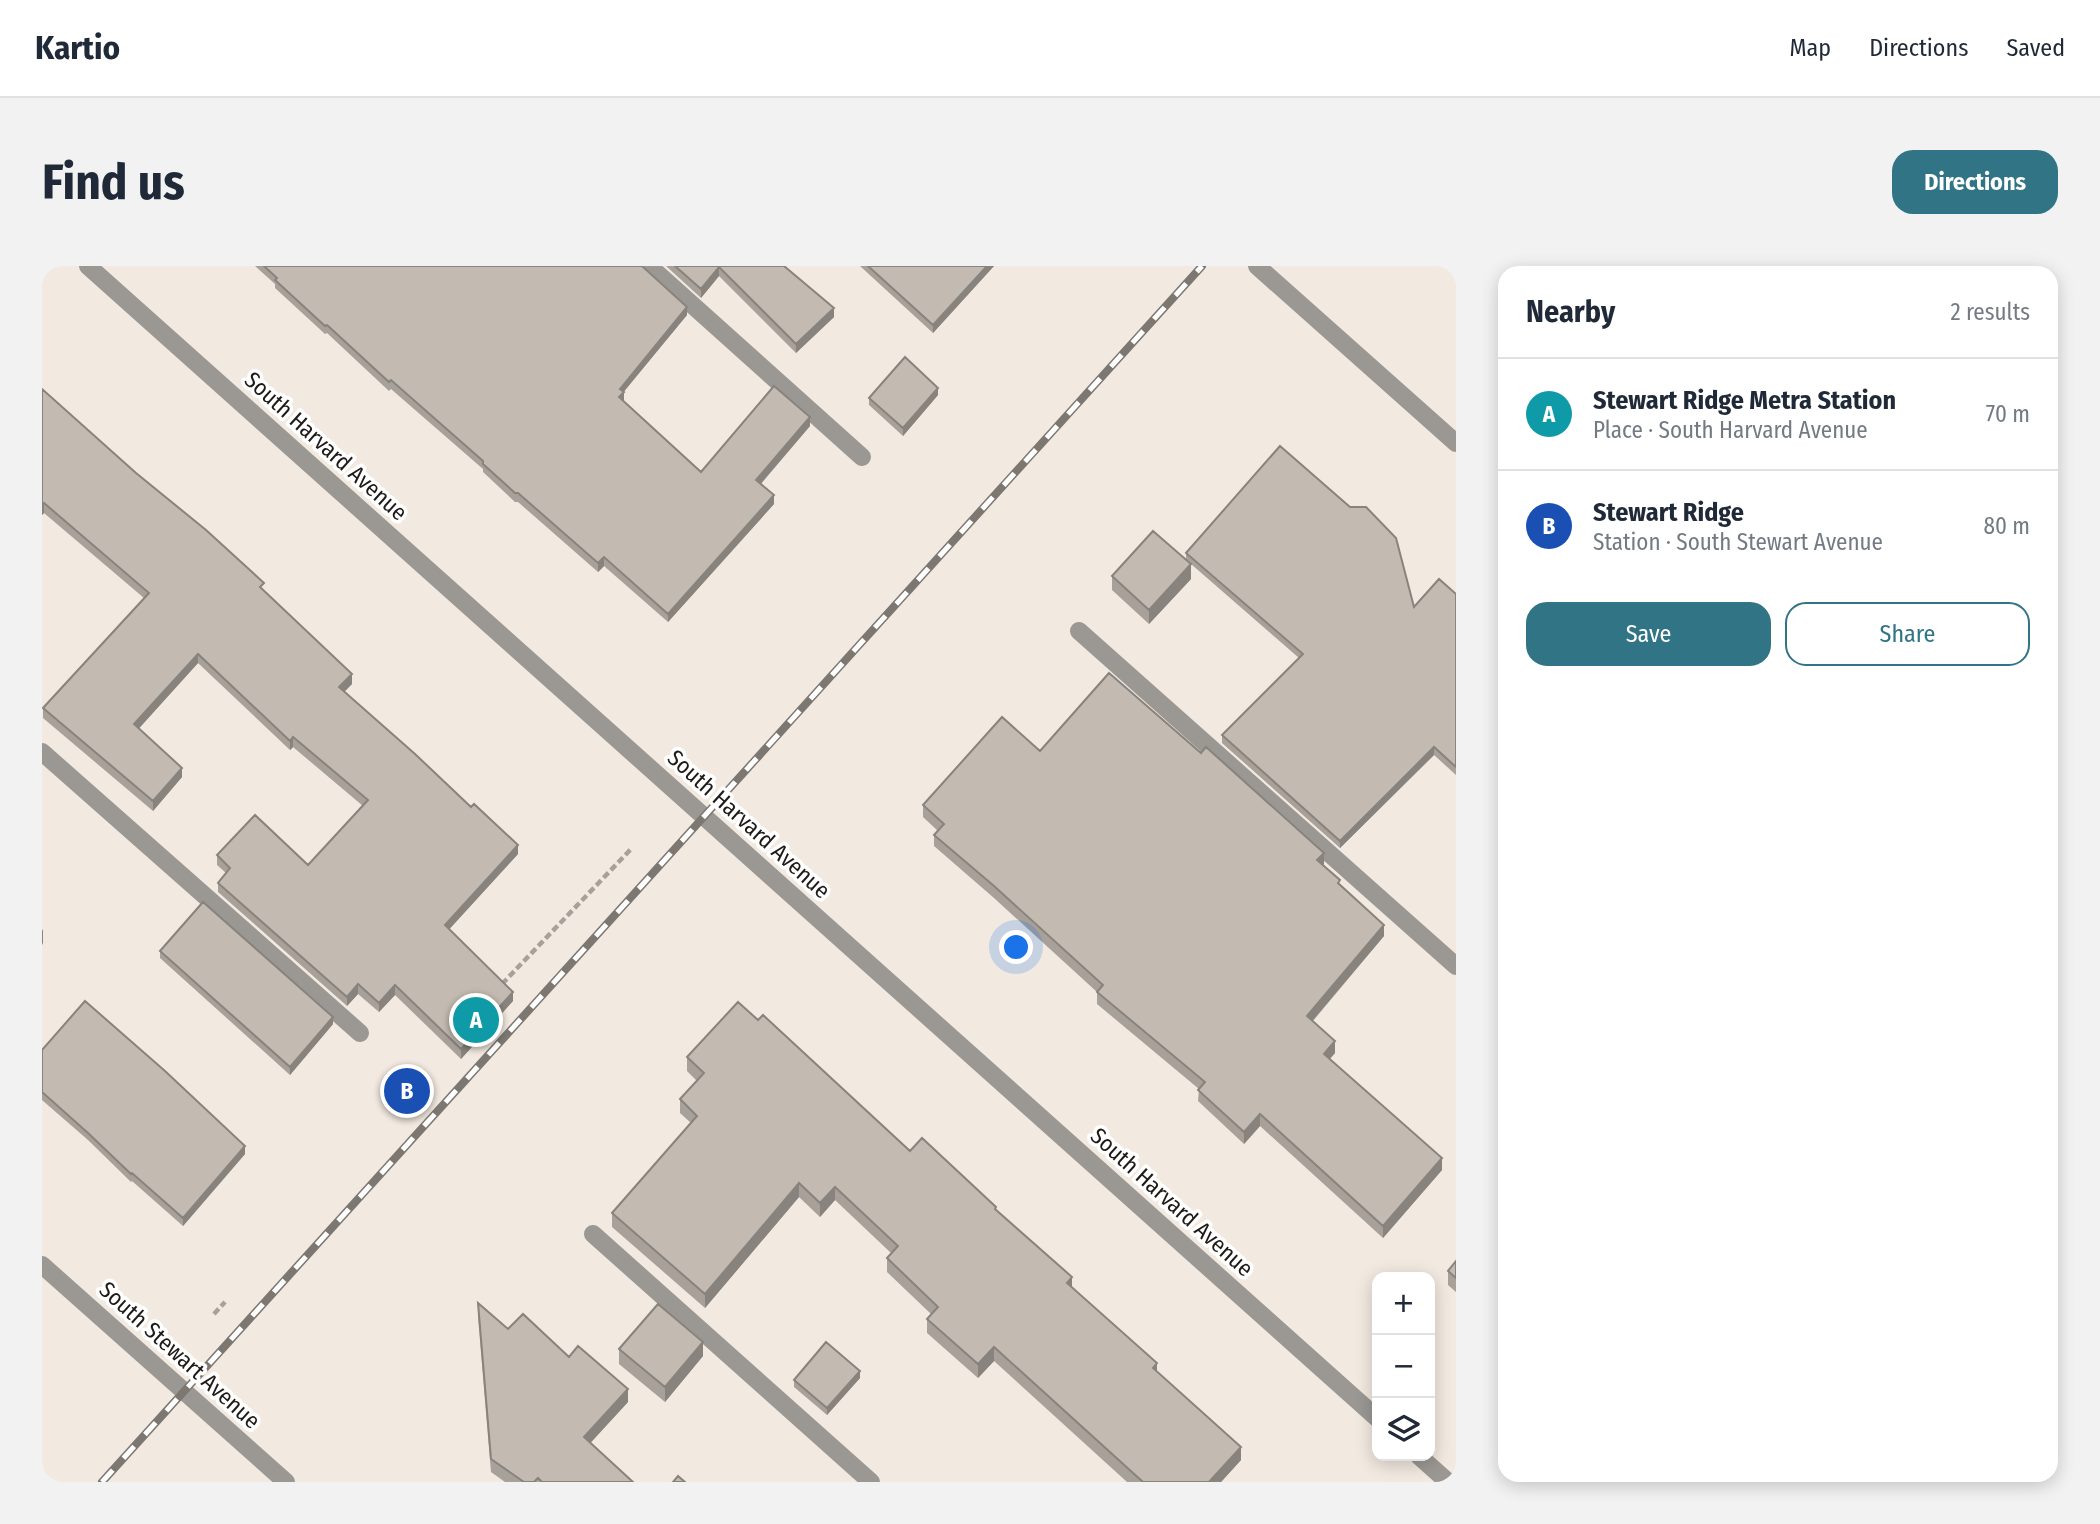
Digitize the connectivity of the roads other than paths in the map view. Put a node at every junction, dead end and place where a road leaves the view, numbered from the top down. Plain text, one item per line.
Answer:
1 (88, 266) edge
2 (649, 266) edge
3 (1257, 266) edge
4 (1456, 443) edge
5 (862, 457) dead end
6 (1079, 632) dead end
7 (42, 752) edge
8 (1456, 966) edge
9 (360, 1033) dead end
10 (593, 1234) dead end
11 (42, 1265) edge
12 (1372, 1414) edge
13 (1425, 1461) edge
14 (286, 1482) edge
15 (871, 1482) edge
16 (1448, 1482) edge

1 - 12 street, South Harvard Avenue
2 - 5 street
3 - 4 street
6 - 8 street
7 - 9 street
10 - 15 street
11 - 14 street, South Stewart Avenue
13 - 16 street

